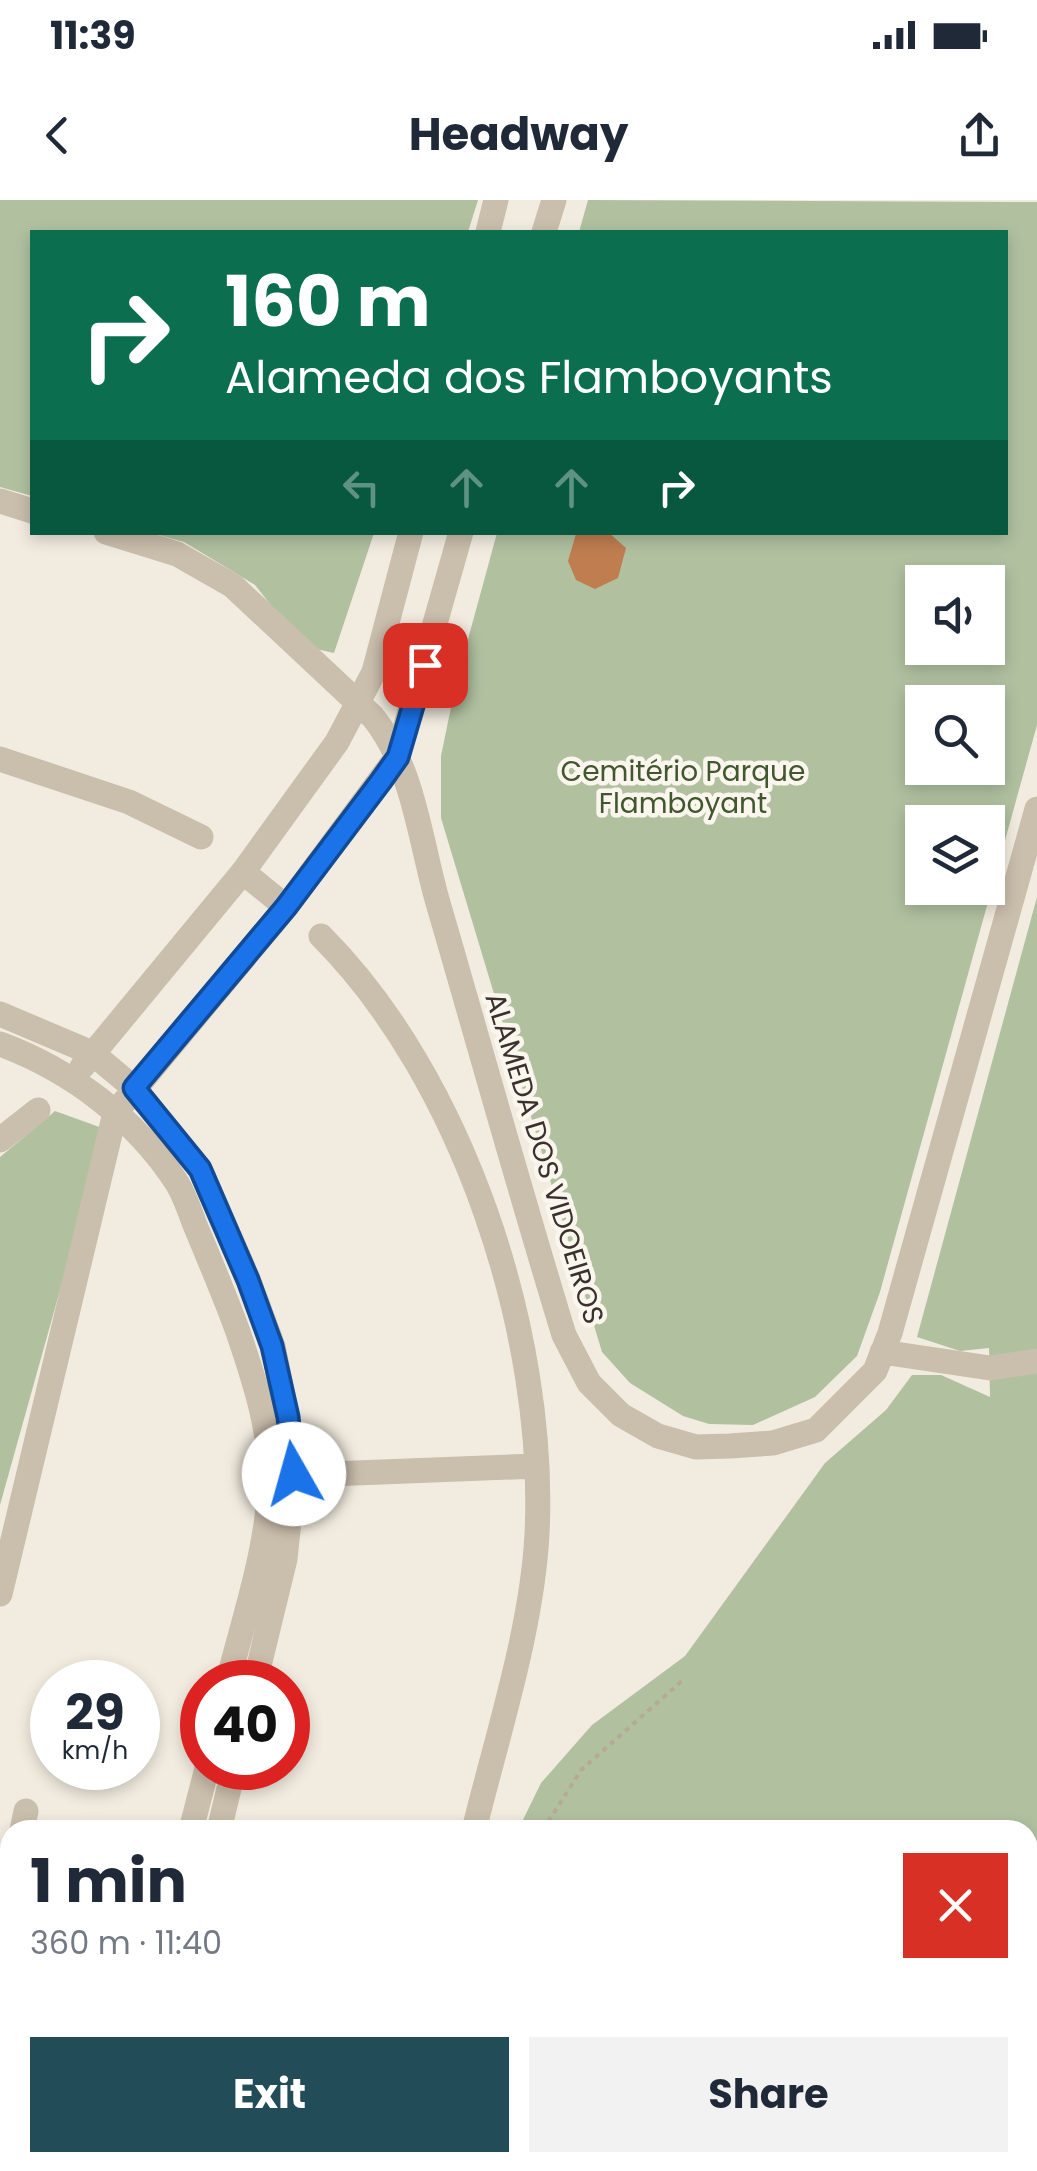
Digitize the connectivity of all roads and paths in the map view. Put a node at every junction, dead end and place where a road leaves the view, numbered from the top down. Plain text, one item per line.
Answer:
1 (496, 200) edge
2 (554, 200) edge
3 (488, 230) edge
4 (545, 230) edge
5 (0, 501) edge
6 (30, 510) edge
7 (116, 535) edge
8 (410, 535) edge
9 (460, 535) edge
10 (358, 706) junction
11 (398, 757) junction
12 (0, 759) edge
13 (1037, 809) edge
14 (201, 838) dead end
15 (242, 872) junction
16 (286, 907) junction
17 (320, 936) dead end
18 (0, 1014) edge
19 (0, 1044) edge
20 (92, 1053) junction
21 (74, 1079) junction
22 (134, 1088) junction
23 (38, 1110) dead end
24 (116, 1113) junction
25 (0, 1140) edge
26 (882, 1352) junction
27 (1037, 1361) edge
28 (538, 1466) junction
29 (330, 1474) dead end
30 (0, 1594) edge
31 (233, 1660) edge
32 (261, 1660) edge
33 (682, 1680) dead end
34 (201, 1790) edge
35 (229, 1790) edge
36 (194, 1820) edge
37 (221, 1820) edge
38 (476, 1820) edge
39 (549, 1820) edge

1 - 3 street
2 - 4 street
5 - 6 street
7 - 10 street
8 - 10 street
9 - 11 street
10 - 11 street
10 - 15 street
11 - 16 street
11 - 26 street, ALAMEDA DOS VIDOEIROS
12 - 14 street
13 - 26 street, ALAMEDA DOS VIDOEIROS
15 - 16 street
15 - 20 street
16 - 22 street
17 - 28 street
18 - 20 street
19 - 21 street
20 - 21 street
20 - 22 street
21 - 24 street
22 - 24 street
22 - 32 street
23 - 25 street
24 - 30 street
24 - 31 street
26 - 27 street
28 - 29 street
28 - 38 street
33 - 39 path
34 - 36 street
35 - 37 street

